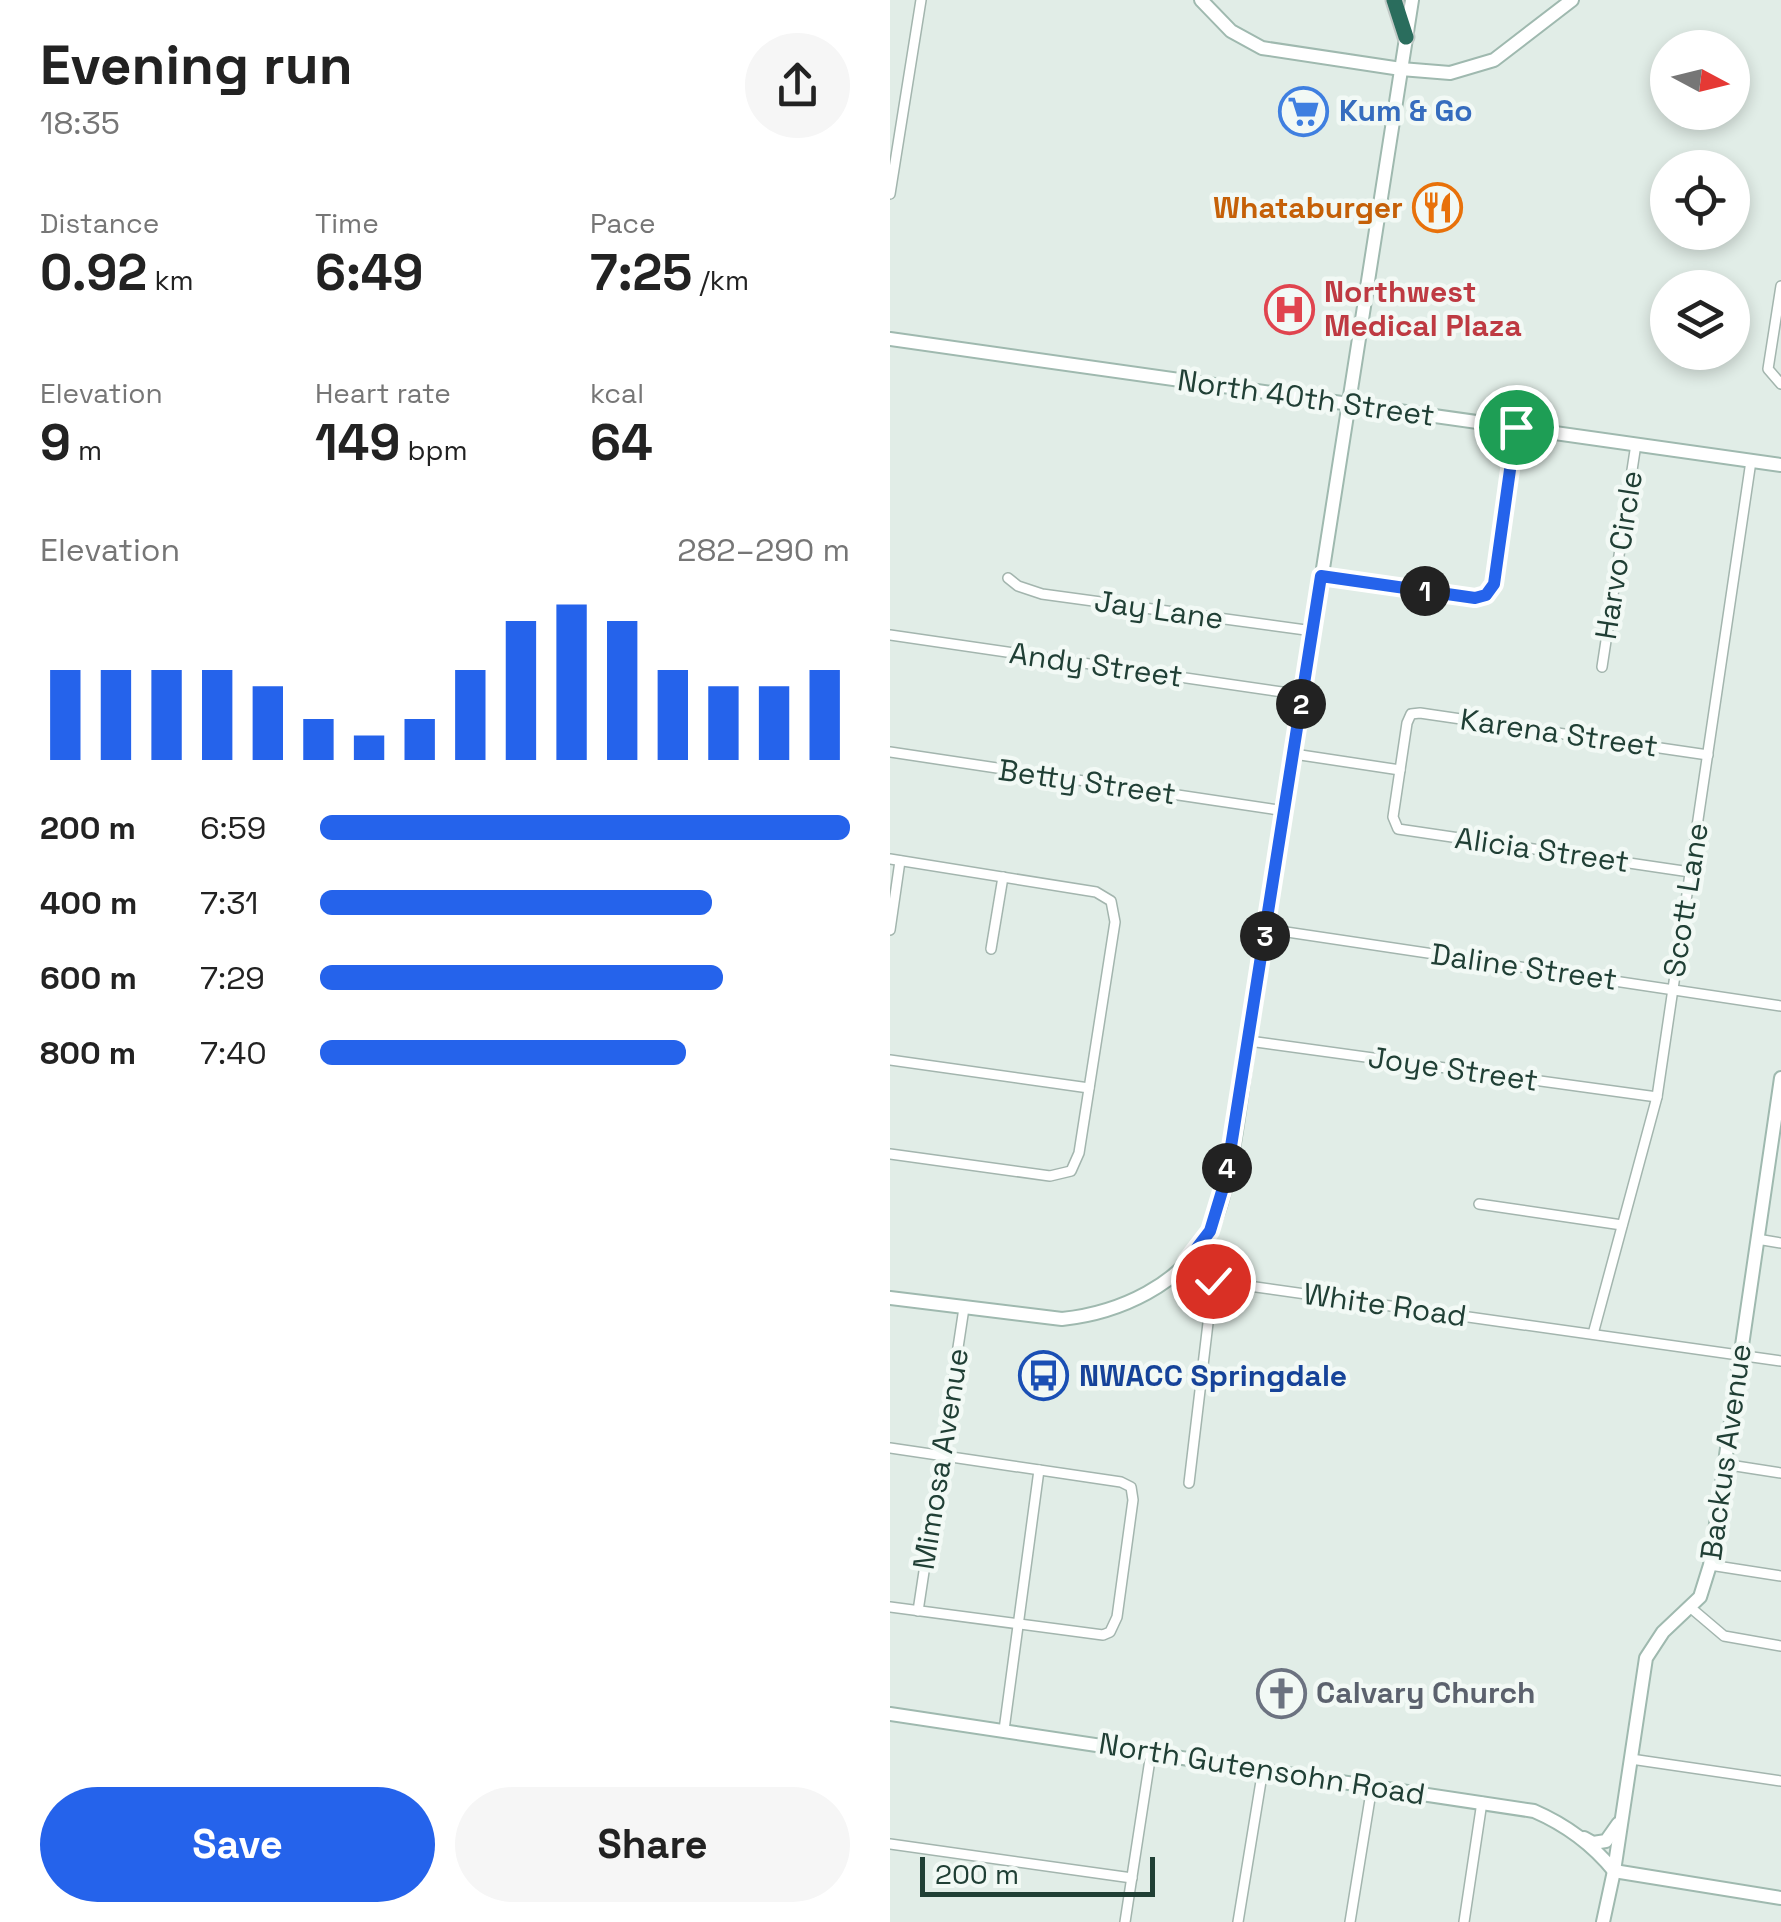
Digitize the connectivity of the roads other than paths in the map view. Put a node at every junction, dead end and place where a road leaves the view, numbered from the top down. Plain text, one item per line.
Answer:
1 (921, 0) edge
2 (1201, 0) edge
3 (1394, 0) edge
4 (1412, 0) edge
5 (1572, 0) edge
6 (1406, 37) junction
7 (1401, 69) junction
8 (890, 194) edge
9 (1781, 286) edge
10 (890, 339) edge
11 (1781, 384) edge
12 (1348, 404) junction
13 (1516, 427) junction
14 (1636, 444) junction
15 (1751, 461) junction
16 (1781, 465) edge
17 (1321, 576) junction
18 (1008, 578) dead end
19 (1313, 631) junction
20 (890, 636) edge
21 (1602, 667) dead end
22 (1303, 695) junction
23 (890, 752) edge
24 (1294, 754) junction
25 (1708, 755) junction
26 (1400, 770) junction
27 (1285, 811) junction
28 (895, 860) edge
29 (1690, 872) junction
30 (1003, 877) junction
31 (1267, 928) junction
32 (890, 930) edge
33 (991, 948) dead end
34 (1672, 989) junction
35 (1781, 1006) edge
36 (1249, 1041) junction
37 (890, 1060) edge
38 (1781, 1078) edge
39 (1089, 1088) junction
40 (1657, 1097) junction
41 (1778, 1124) edge
42 (890, 1154) edge
43 (1479, 1204) dead end
44 (1622, 1225) junction
45 (1757, 1239) junction
46 (1781, 1243) edge
47 (1187, 1261) junction
48 (1213, 1281) junction
49 (890, 1298) edge
50 (964, 1308) junction
51 (1593, 1334) junction
52 (1740, 1355) junction
53 (1781, 1362) edge
54 (890, 1448) edge
55 (941, 1455) junction
56 (1724, 1464) junction
57 (1039, 1470) junction
58 (1781, 1473) edge
59 (1189, 1483) dead end
60 (1710, 1566) junction
61 (1781, 1576) edge
62 (890, 1607) edge
63 (1691, 1608) junction
64 (918, 1611) junction
65 (1019, 1624) junction
66 (1781, 1646) edge
67 (890, 1714) edge
68 (1004, 1730) junction
69 (1151, 1753) junction
70 (1631, 1759) junction
71 (1262, 1770) junction
72 (1781, 1781) edge
73 (1372, 1786) junction
74 (1482, 1802) junction
75 (1624, 1808) junction
76 (1572, 1833) junction
77 (890, 1844) edge
78 (1614, 1871) junction
79 (1132, 1878) junction
80 (1781, 1898) edge
81 (1125, 1922) edge
82 (1238, 1922) edge
83 (1350, 1922) edge
84 (1464, 1922) edge
85 (1604, 1922) edge

1 - 8 street
2 - 7 street
3 - 6 highway
4 - 6 street
5 - 7 street
6 - 7 street
7 - 12 street
9 - 11 street
10 - 12 street, North 40th Street
12 - 13 street, North 40th Street
12 - 17 street
13 - 14 street, North 40th Street
13 - 17 street
14 - 15 street, North 40th Street
14 - 21 street, Harvo Circle
15 - 16 street, North 40th Street
15 - 25 street, Scott Lane
17 - 19 street
18 - 19 street, Jay Lane
19 - 22 street
20 - 22 street, Andy Street
22 - 24 street
23 - 27 street, Betty Street
24 - 26 street
24 - 27 street
25 - 26 street, Karena Street
25 - 29 street, Scott Lane
26 - 29 street, Alicia Street
27 - 31 street
28 - 30 street
28 - 32 street
29 - 34 street, Scott Lane
30 - 33 street
30 - 39 street
31 - 34 street, Daline Street
31 - 36 street
34 - 35 street, Daline Street
34 - 40 street, Scott Lane
36 - 40 street, Joye Street
36 - 47 street
37 - 39 street
38 - 41 street, Backus Avenue
39 - 42 street
40 - 44 street, Scott Lane
41 - 45 street, Backus Avenue
43 - 44 street
44 - 51 street, Scott Lane
45 - 46 street
45 - 52 street, Backus Avenue
47 - 48 street, White Road
47 - 50 street
48 - 51 street, White Road
48 - 59 street
49 - 50 street
50 - 55 street, Mimosa Avenue
51 - 52 street, White Road
52 - 53 street, White Road
52 - 56 street, Backus Avenue
54 - 55 street
55 - 57 street
55 - 64 street, Mimosa Avenue
56 - 58 street
56 - 60 street, Backus Avenue
57 - 65 street
57 - 65 street
60 - 61 street
60 - 63 street, Backus Avenue
62 - 64 street
63 - 66 street
63 - 70 street, Backus Avenue
64 - 65 street
65 - 68 street
67 - 68 street, North Gutensohn Road
68 - 69 street, North Gutensohn Road
69 - 71 street, North Gutensohn Road
69 - 79 street
70 - 72 street
70 - 75 street, Backus Avenue
71 - 73 street, North Gutensohn Road
71 - 82 street
73 - 74 street, North Gutensohn Road
73 - 83 street
74 - 76 street, North Gutensohn Road
74 - 84 street
75 - 76 street
75 - 78 street, Backus Avenue
76 - 78 street, North Gutensohn Road
77 - 79 street
78 - 80 street
78 - 85 street, Backus Avenue
79 - 81 street

